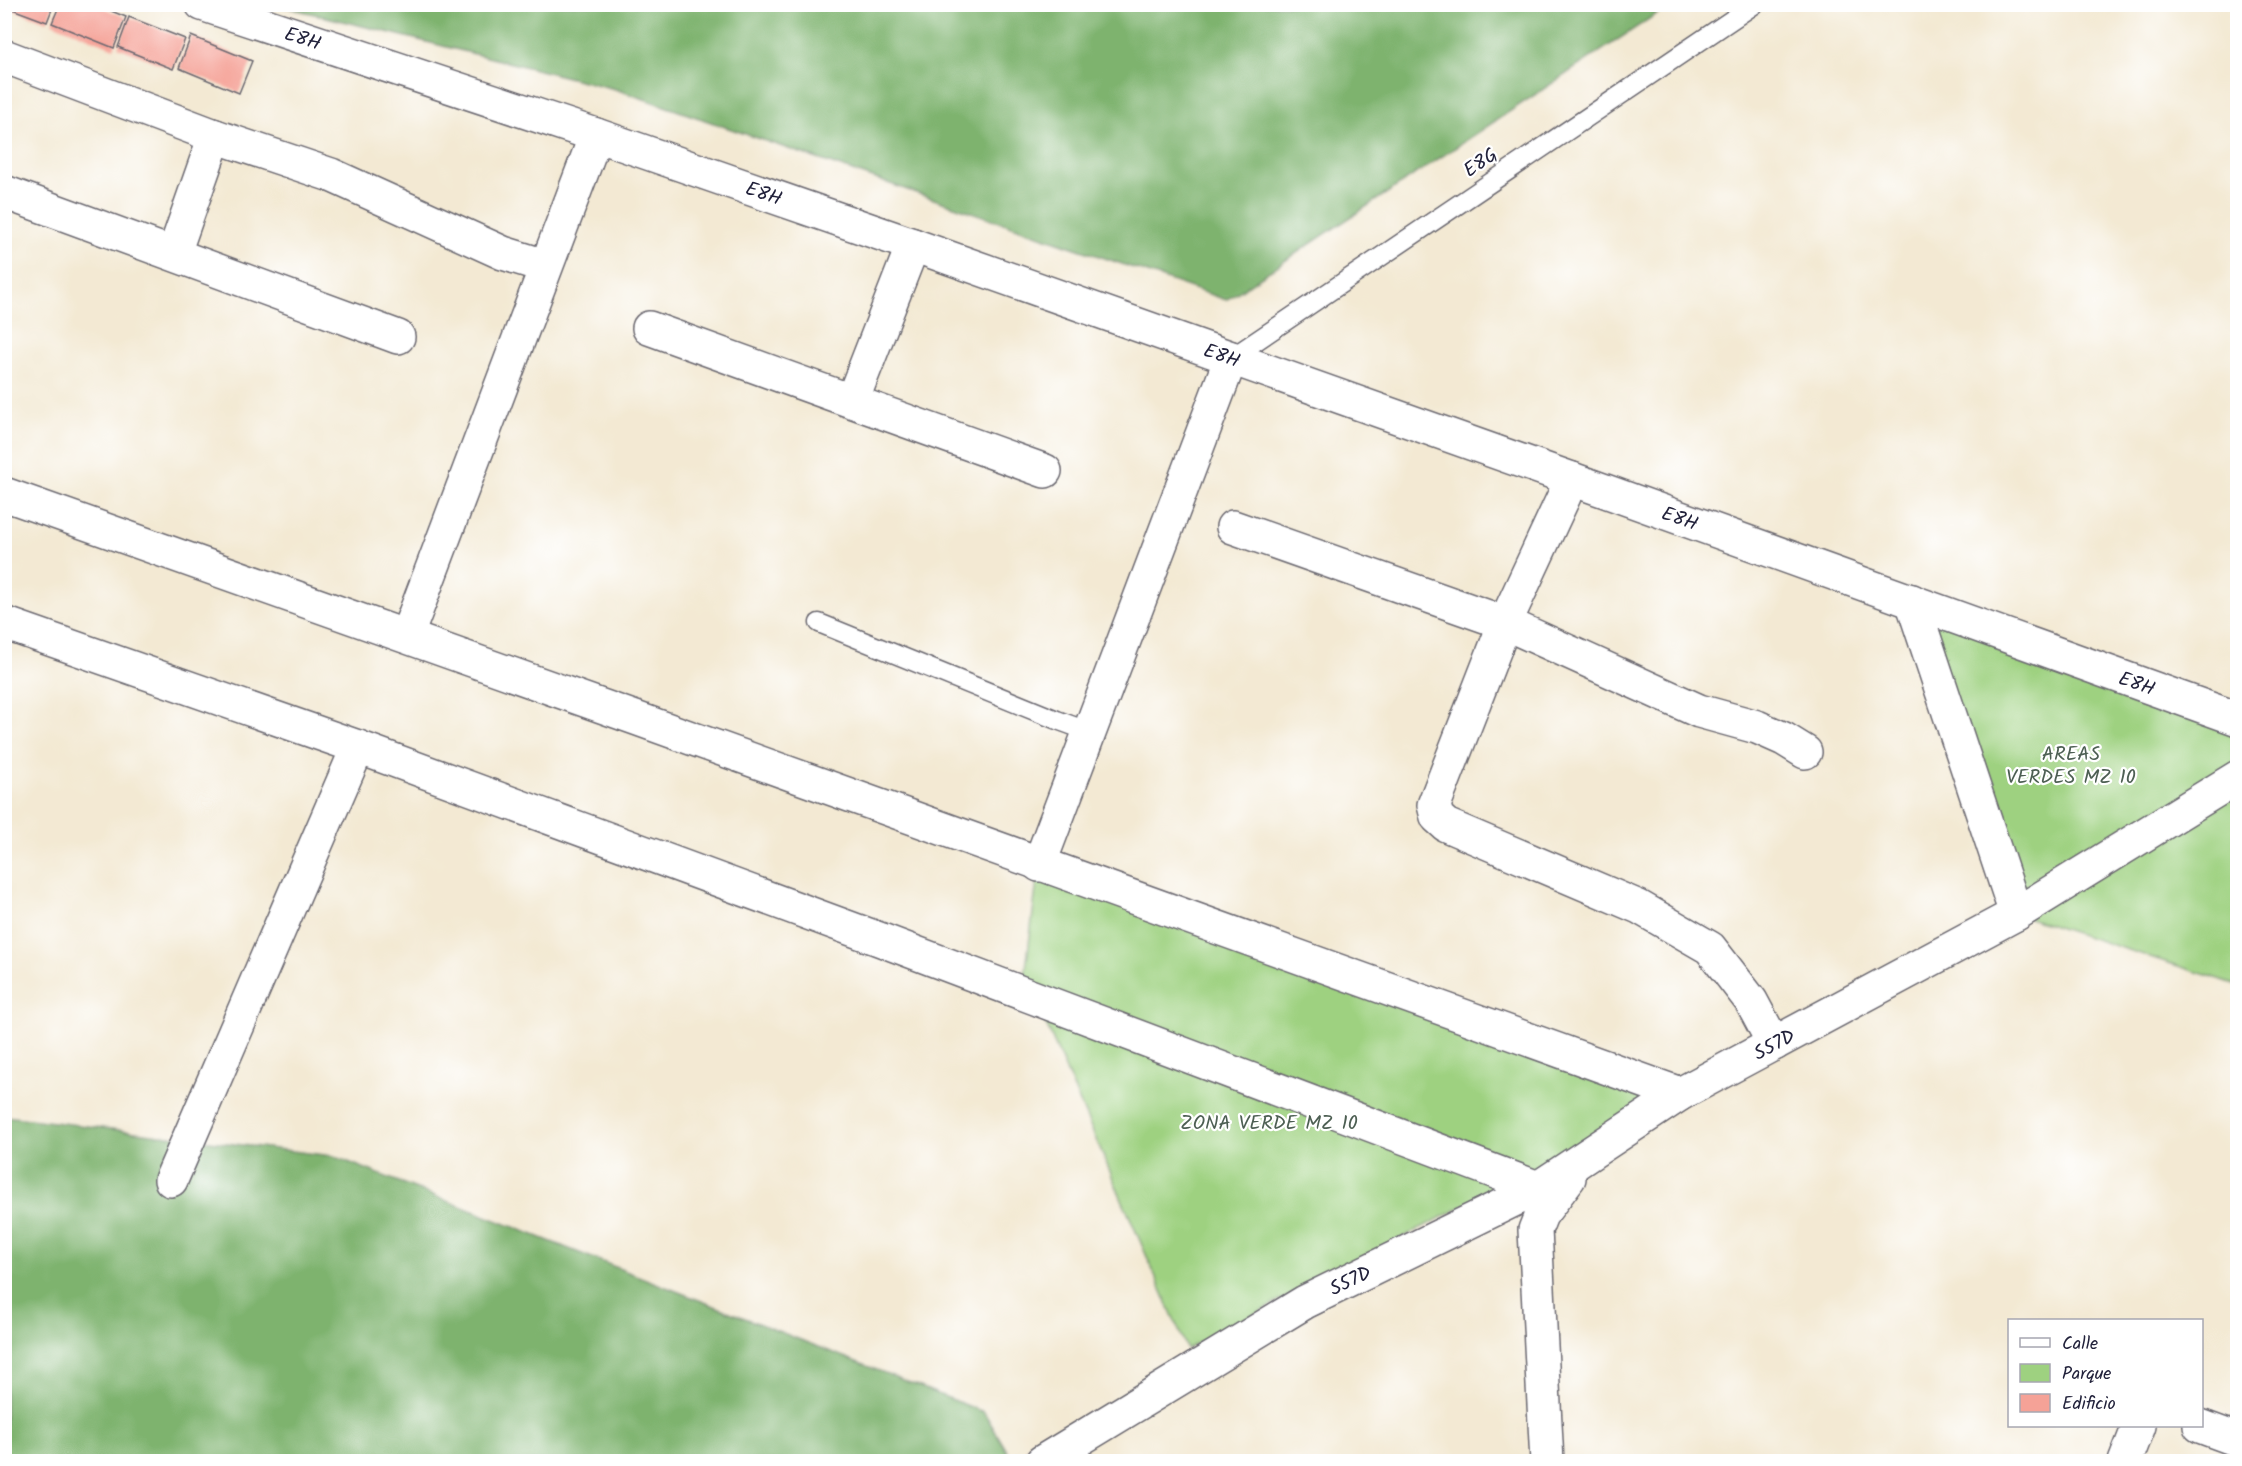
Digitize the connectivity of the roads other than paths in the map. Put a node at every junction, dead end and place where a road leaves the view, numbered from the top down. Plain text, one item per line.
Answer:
1 (202, 4) edge
2 (1755, 4) edge
3 (4, 56) edge
4 (596, 135) junction
5 (215, 136) junction
6 (4, 192) edge
7 (914, 245) junction
8 (174, 253) junction
9 (545, 266) junction
10 (648, 328) dead end
11 (398, 337) dead end
12 (1231, 358) junction
13 (852, 401) junction
14 (1045, 471) dead end
15 (1572, 479) junction
16 (4, 494) edge
17 (1233, 527) dead end
18 (1912, 601) junction
19 (819, 622) dead end
20 (4, 623) edge
21 (1505, 623) junction
22 (407, 635) junction
23 (2238, 719) edge
24 (1090, 732) junction
25 (358, 747) junction
26 (1805, 752) dead end
27 (2238, 777) edge
28 (1039, 865) junction
29 (2016, 914) junction
30 (1774, 1044) junction
31 (1680, 1094) junction
32 (171, 1180) dead end
33 (1547, 1192) junction
34 (2203, 1426) edge
35 (2138, 1427) edge
36 (2238, 1440) edge
37 (1042, 1461) edge
38 (1547, 1461) edge
39 (2125, 1461) edge

1 - 4 street, E8H
2 - 12 lane, E8G
3 - 5 street
4 - 7 street, E8H
4 - 9 street
5 - 8 street
5 - 9 street
6 - 8 street
7 - 12 street, E8H
7 - 13 street
8 - 11 street
9 - 22 street
10 - 13 street
12 - 15 street, E8H
12 - 24 street
13 - 14 street
15 - 18 street, E8H
15 - 21 street
16 - 22 street
17 - 21 street
18 - 23 street, E8H
18 - 29 street
19 - 24 lane
20 - 25 street
21 - 26 street
21 - 30 street
22 - 28 street
24 - 28 street
25 - 32 street
25 - 33 street
27 - 29 street, S57D
28 - 31 street
29 - 30 street, S57D
30 - 31 street, S57D
31 - 33 street, S57D
33 - 37 street, S57D
33 - 38 street, S57D
34 - 36 street
35 - 39 street

